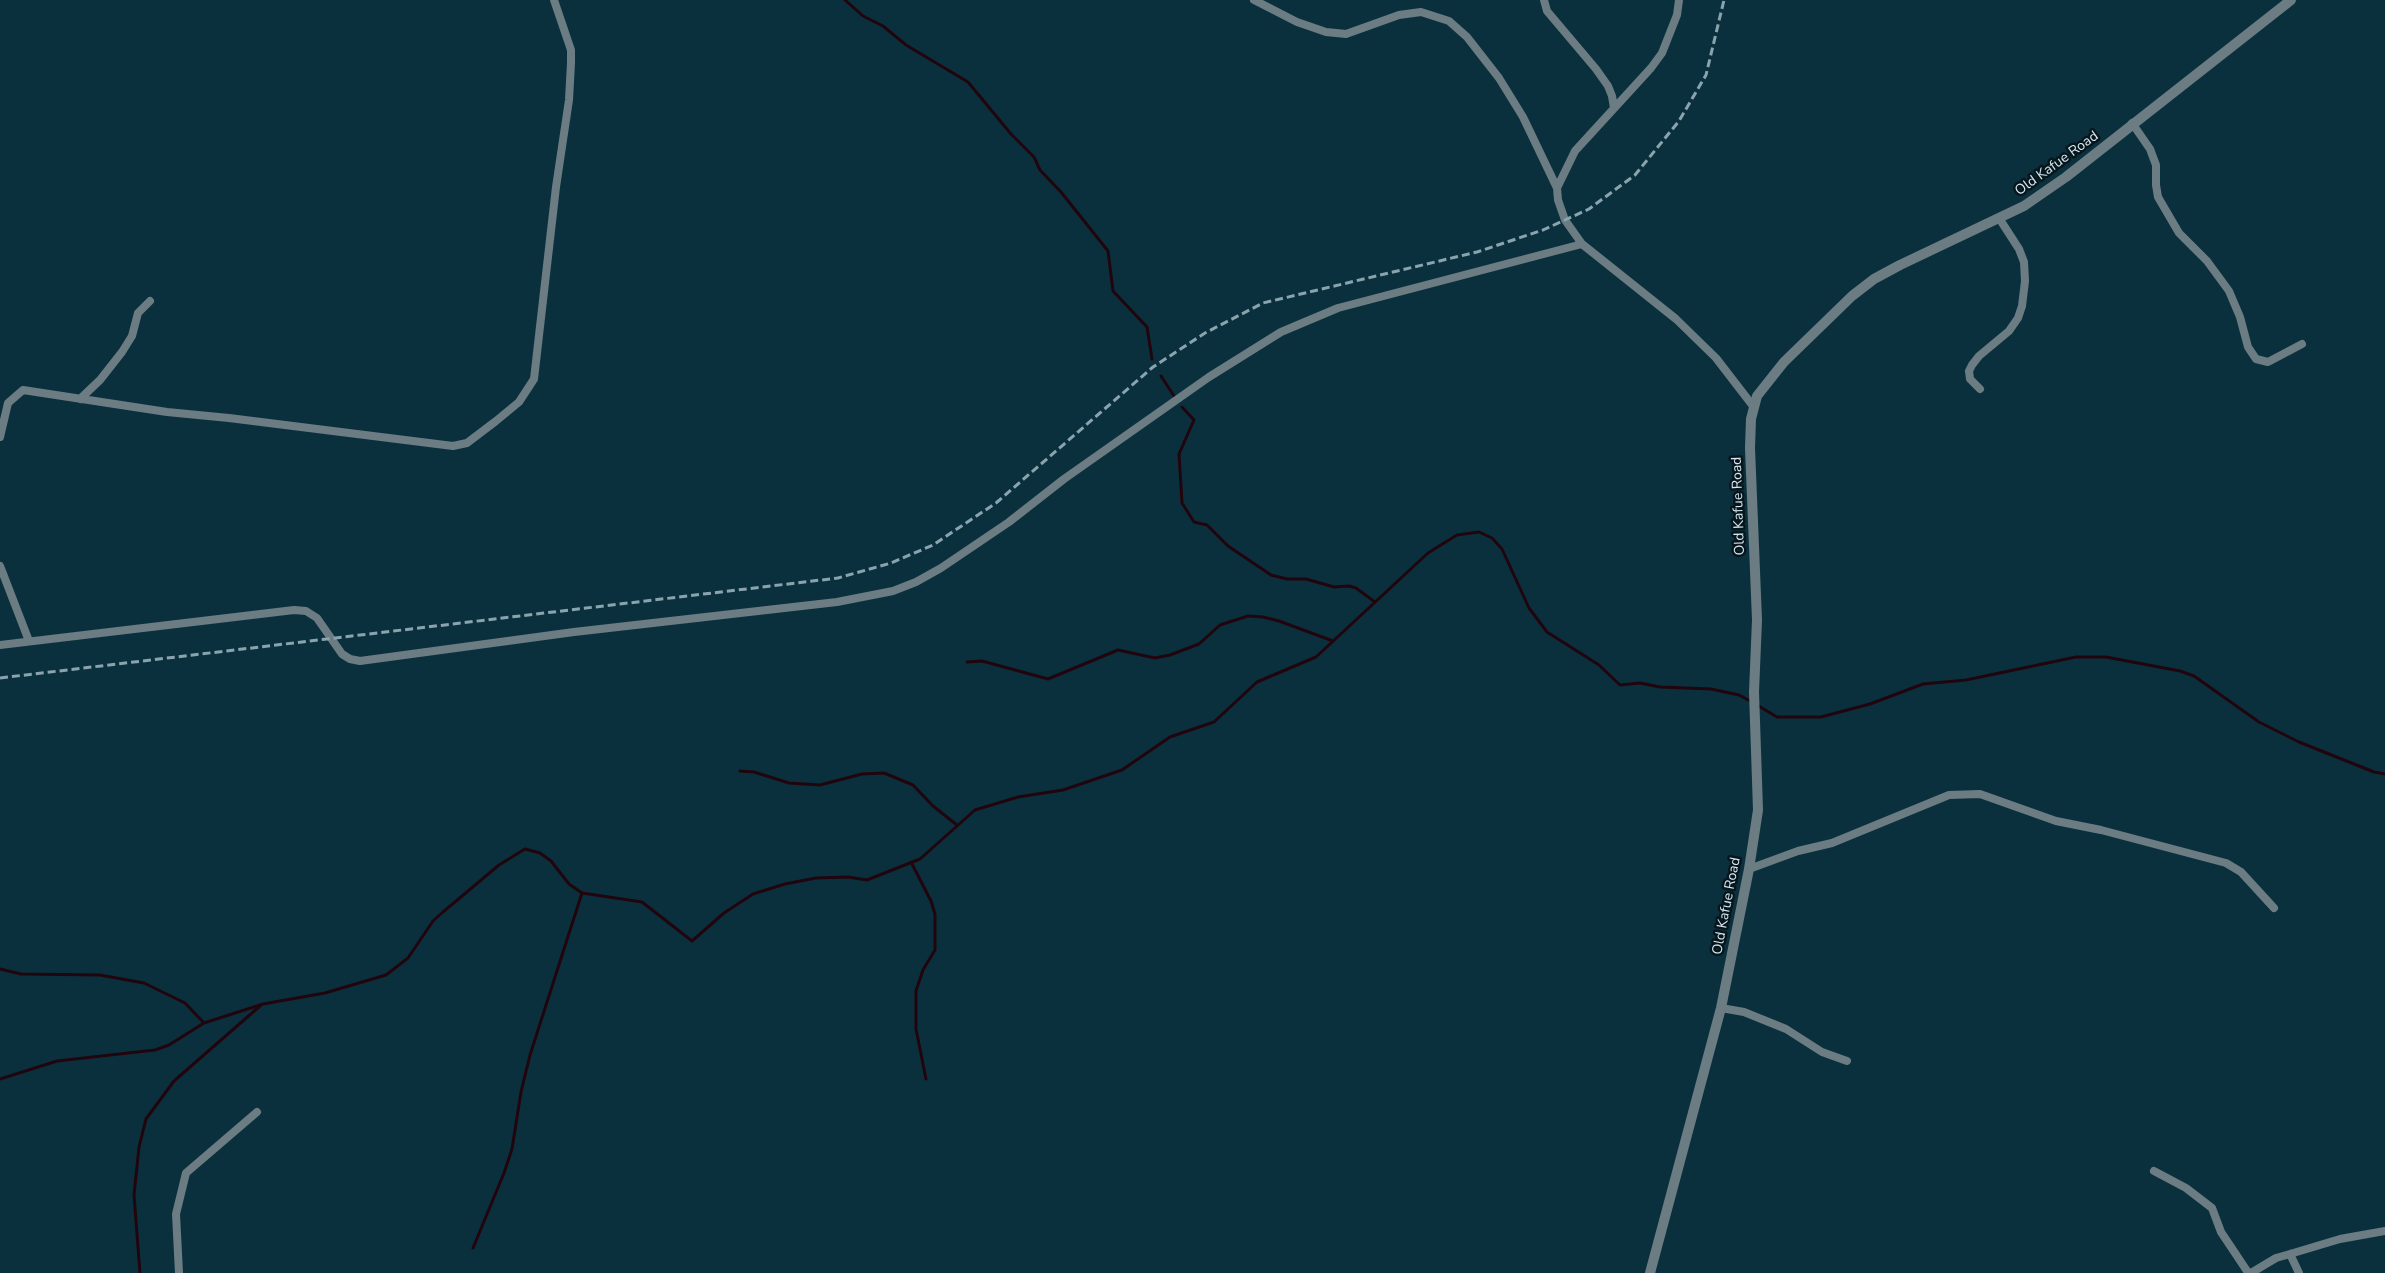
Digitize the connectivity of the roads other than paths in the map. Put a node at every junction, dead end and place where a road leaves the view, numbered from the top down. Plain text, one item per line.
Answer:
1 (554, 0) edge
2 (1254, 0) edge
3 (1544, 0) edge
4 (1678, 0) edge
5 (2291, 0) edge
6 (1614, 108) junction
7 (2132, 123) junction
8 (1557, 188) junction
9 (2000, 218) junction
10 (1582, 244) junction
11 (150, 301) dead end
12 (2302, 344) dead end
13 (1980, 390) dead end
14 (80, 399) junction
15 (1753, 406) junction
16 (0, 437) edge
17 (0, 566) edge
18 (29, 641) junction
19 (0, 645) edge
20 (1749, 868) junction
21 (2274, 908) dead end
22 (1721, 1008) junction
23 (1847, 1060) dead end
24 (257, 1112) dead end
25 (2154, 1171) dead end
26 (2385, 1231) edge
27 (2290, 1254) junction
28 (180, 1273) edge
29 (1650, 1273) edge
30 (2299, 1273) edge

1 - 14 street
2 - 8 street
3 - 6 street
4 - 6 street
5 - 7 street, Old Kafue Road
6 - 8 street
7 - 9 street, Old Kafue Road
7 - 12 street
8 - 10 street
9 - 13 street
9 - 15 street, Old Kafue Road
10 - 15 street
10 - 18 street
11 - 14 street
14 - 16 street
15 - 20 street, Old Kafue Road
17 - 18 street
18 - 19 street
20 - 21 street
20 - 22 street, Old Kafue Road
22 - 23 street
22 - 29 street, Old Kafue Road
24 - 28 street
25 - 27 street
26 - 27 street
27 - 30 street

